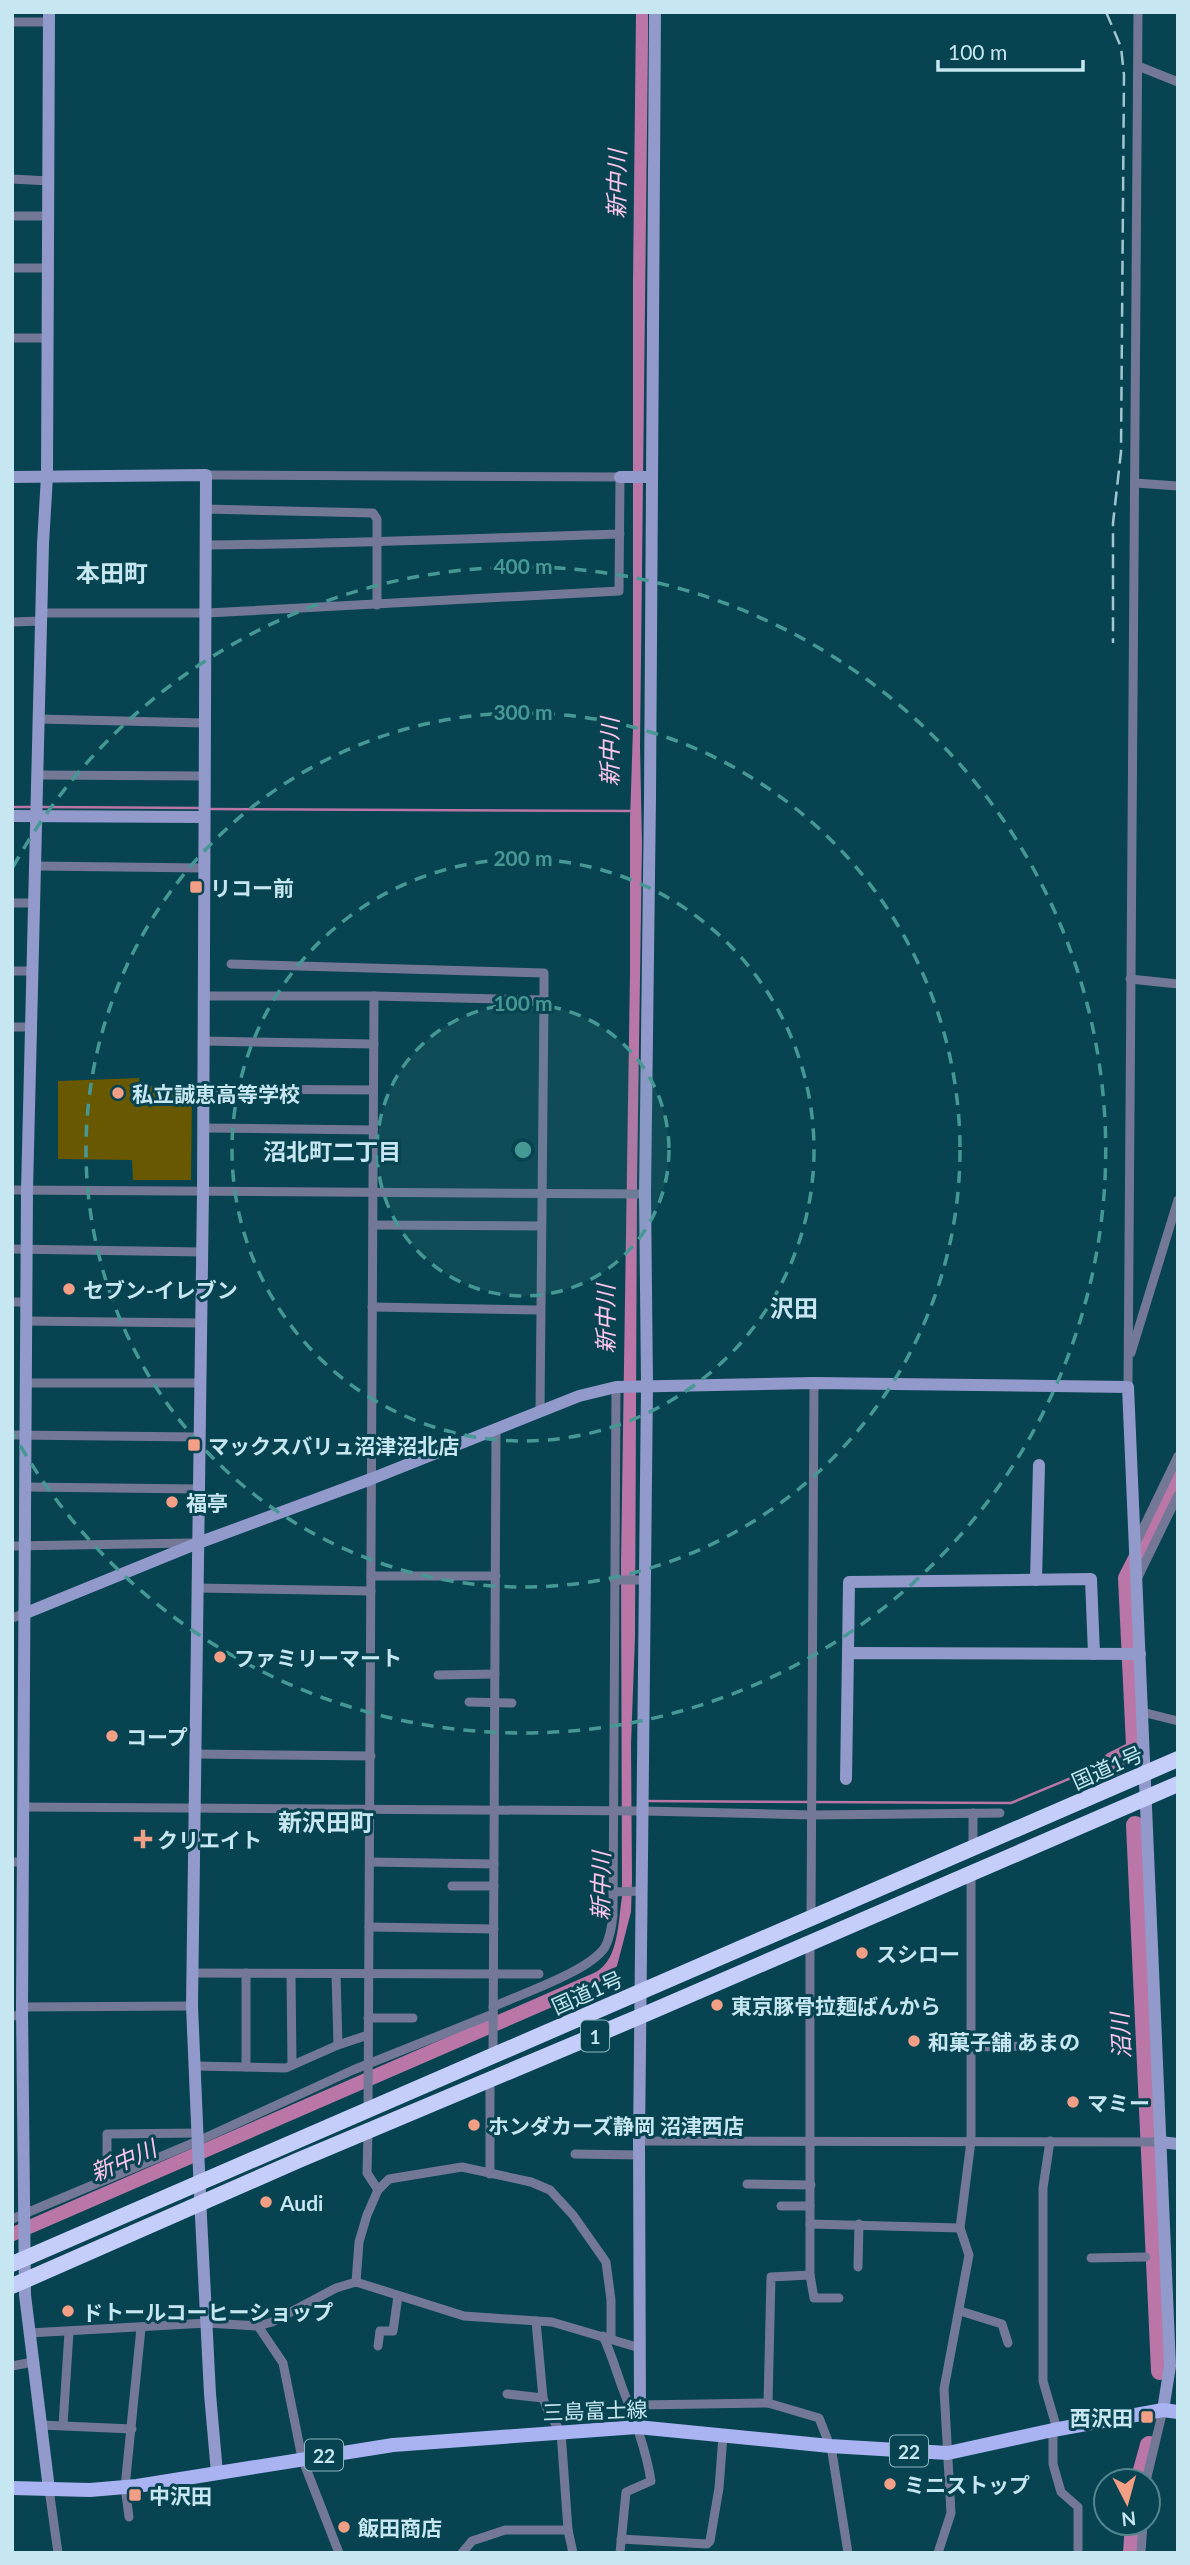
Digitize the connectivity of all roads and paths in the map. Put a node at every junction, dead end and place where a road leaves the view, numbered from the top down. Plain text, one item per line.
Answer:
1 (655, 12) edge
2 (1138, 12) edge
3 (49, 17) edge
4 (12, 22) edge
5 (1138, 66) junction
6 (1178, 82) edge
7 (12, 179) edge
8 (49, 181) junction
9 (12, 216) edge
10 (49, 216) junction
11 (12, 268) edge
12 (49, 268) junction
13 (12, 338) edge
14 (48, 338) junction
15 (206, 475) junction
16 (47, 476) junction
17 (12, 477) edge
18 (620, 477) junction
19 (652, 477) junction
20 (1135, 483) junction
21 (1178, 486) edge
22 (206, 509) junction
23 (620, 534) junction
24 (377, 541) junction
25 (206, 545) junction
26 (377, 605) junction
27 (207, 613) junction
28 (41, 617) junction
29 (12, 622) edge
30 (39, 719) junction
31 (204, 723) junction
32 (38, 775) junction
33 (204, 776) junction
34 (37, 810) junction
35 (12, 816) edge
36 (204, 817) junction
37 (35, 866) junction
38 (204, 867) junction
39 (12, 903) edge
40 (35, 903) junction
41 (231, 964) dead end
42 (12, 971) edge
43 (33, 971) junction
44 (1130, 979) junction
45 (1178, 984) edge
46 (203, 996) junction
47 (374, 996) junction
48 (544, 1000) junction
49 (12, 1027) edge
50 (32, 1027) junction
51 (203, 1041) junction
52 (374, 1044) junction
53 (202, 1089) junction
54 (373, 1090) junction
55 (202, 1128) junction
56 (373, 1129) junction
57 (12, 1190) edge
58 (27, 1190) junction
59 (203, 1191) junction
60 (373, 1193) junction
61 (541, 1193) junction
62 (645, 1194) junction
63 (1178, 1200) edge
64 (373, 1225) junction
65 (540, 1226) junction
66 (12, 1249) edge
67 (27, 1249) junction
68 (202, 1252) junction
69 (12, 1302) edge
70 (26, 1302) junction
71 (372, 1307) junction
72 (540, 1310) junction
73 (26, 1321) junction
74 (201, 1323) junction
75 (1127, 1365) junction
76 (26, 1383) junction
77 (200, 1383) junction
78 (814, 1383) junction
79 (647, 1385) junction
80 (620, 1387) junction
81 (1128, 1387) junction
82 (540, 1411) junction
83 (496, 1431) junction
84 (12, 1434) edge
85 (27, 1435) junction
86 (199, 1437) junction
87 (1178, 1456) edge
88 (1039, 1465) dead end
89 (371, 1479) junction
90 (198, 1489) junction
91 (21, 1492) edge
92 (1178, 1495) edge
93 (198, 1543) junction
94 (19, 1546) edge
95 (1135, 1548) junction
96 (371, 1576) junction
97 (496, 1576) junction
98 (1136, 1576) junction
99 (614, 1580) junction
100 (646, 1580) junction
101 (1036, 1580) junction
102 (197, 1588) junction
103 (371, 1591) junction
104 (26, 1613) junction
105 (12, 1618) edge
106 (848, 1653) junction
107 (1094, 1654) junction
108 (1140, 1654) junction
109 (495, 1674) junction
110 (438, 1675) dead end
111 (468, 1702) dead end
112 (495, 1702) junction
113 (512, 1703) dead end
114 (1142, 1713) junction
115 (1178, 1721) edge
116 (196, 1754) junction
117 (371, 1756) junction
118 (1178, 1759) edge
119 (1145, 1773) junction
120 (846, 1779) dead end
121 (1178, 1784) edge
122 (1146, 1798) junction
123 (24, 1807) junction
124 (196, 1810) junction
125 (641, 1810) junction
126 (371, 1811) junction
127 (495, 1812) junction
128 (614, 1812) junction
129 (973, 1813) junction
130 (1000, 1813) dead end
131 (812, 1815) junction
132 (973, 1848) junction
133 (18, 1862) edge
134 (370, 1862) junction
135 (494, 1864) junction
136 (971, 1872) junction
137 (452, 1886) dead end
138 (494, 1886) junction
139 (616, 1891) junction
140 (640, 1891) junction
141 (811, 1918) junction
142 (369, 1927) junction
143 (494, 1929) junction
144 (810, 1942) junction
145 (193, 1973) junction
146 (246, 1973) junction
147 (291, 1974) junction
148 (337, 1974) junction
149 (539, 1974) dead end
150 (369, 1975) junction
151 (493, 1975) junction
152 (641, 1991) junction
153 (192, 2006) junction
154 (493, 2010) junction
155 (19, 2013) edge
156 (641, 2016) junction
157 (368, 2018) junction
158 (413, 2018) dead end
159 (368, 2035) junction
160 (338, 2045) junction
161 (1029, 2046) dead end
162 (493, 2048) junction
163 (971, 2048) junction
164 (292, 2065) junction
165 (368, 2065) junction
166 (195, 2066) junction
167 (246, 2067) junction
168 (490, 2080) junction
169 (368, 2103) junction
170 (368, 2131) junction
171 (198, 2137) junction
172 (639, 2141) junction
173 (971, 2141) junction
174 (1050, 2141) junction
175 (812, 2142) junction
176 (1160, 2142) junction
177 (1178, 2144) edge
178 (575, 2154) dead end
179 (639, 2155) junction
180 (490, 2174) junction
181 (107, 2178) junction
182 (200, 2178) junction
183 (747, 2184) dead end
184 (811, 2185) junction
185 (378, 2190) junction
186 (201, 2203) junction
187 (781, 2206) dead end
188 (810, 2206) junction
189 (18, 2217) edge
190 (810, 2224) junction
191 (859, 2224) junction
192 (960, 2228) junction
193 (1146, 2257) dead end
194 (20, 2258) edge
195 (1091, 2258) dead end
196 (858, 2267) dead end
197 (810, 2275) junction
198 (356, 2282) junction
199 (18, 2283) edge
200 (398, 2296) junction
201 (839, 2298) dead end
202 (960, 2311) junction
203 (536, 2321) junction
204 (207, 2323) junction
205 (258, 2326) junction
206 (141, 2328) junction
207 (69, 2332) junction
208 (29, 2333) junction
209 (607, 2337) junction
210 (1009, 2343) dead end
211 (378, 2346) dead end
212 (640, 2348) junction
213 (33, 2362) junction
214 (12, 2365) edge
215 (507, 2394) dead end
216 (543, 2398) junction
217 (768, 2403) junction
218 (1163, 2410) junction
219 (1178, 2412) edge
220 (636, 2416) junction
221 (41, 2425) junction
222 (64, 2425) junction
223 (132, 2429) junction
224 (1055, 2429) junction
225 (561, 2432) junction
226 (723, 2436) junction
227 (830, 2446) junction
228 (948, 2453) junction
229 (302, 2458) junction
230 (1149, 2467) edge
231 (217, 2473) junction
232 (125, 2487) junction
233 (12, 2488) edge
234 (49, 2489) junction
235 (129, 2517) dead end
236 (568, 2530) junction
237 (621, 2539) junction
238 (58, 2553) edge
239 (340, 2553) edge
240 (462, 2553) edge
241 (573, 2553) edge
242 (620, 2553) edge
243 (848, 2553) edge
244 (939, 2553) edge
245 (1078, 2553) edge

1 - 19 street
2 - 5 street
3 - 4 street
3 - 8 street
5 - 6 street
5 - 20 street
7 - 8 street
8 - 10 street
9 - 10 street
10 - 12 street
11 - 12 street
12 - 14 street
13 - 14 street
14 - 16 street
15 - 16 street
15 - 18 street
15 - 22 street
16 - 17 street
16 - 28 street
18 - 19 street
18 - 23 street
19 - 62 street
20 - 21 street
20 - 44 street
22 - 24 street
22 - 25 street
23 - 24 street
23 - 26 street
24 - 25 street
24 - 26 street
25 - 27 street
26 - 27 street
27 - 28 street
27 - 31 street
28 - 29 street
28 - 30 street
30 - 31 street
30 - 32 street
31 - 33 street
32 - 33 street
32 - 34 street
33 - 36 street
34 - 35 street
34 - 36 street
34 - 37 street
36 - 38 street
37 - 38 street
37 - 40 street
38 - 46 street
39 - 40 street
40 - 43 street
41 - 48 street
42 - 43 street
43 - 50 street
44 - 45 street
44 - 75 street
46 - 47 street
46 - 51 street
47 - 48 street
47 - 52 street
48 - 61 street
49 - 50 street
50 - 58 street
51 - 52 street
51 - 53 street
52 - 54 street
53 - 54 street
53 - 55 street
54 - 56 street
55 - 56 street
55 - 59 street
56 - 60 street
57 - 58 street
58 - 59 street
58 - 67 street
59 - 60 street
59 - 68 street
60 - 61 street
60 - 64 street
61 - 62 street
61 - 65 street
62 - 79 street
63 - 75 street
64 - 65 street
64 - 71 street
65 - 72 street
66 - 67 street
67 - 68 street
67 - 70 street
68 - 74 street
69 - 70 street
70 - 73 street
71 - 72 street
71 - 89 street
72 - 82 street
73 - 74 street
73 - 76 street
74 - 77 street
75 - 81 street
76 - 77 street
76 - 85 street
77 - 86 street
78 - 79 street
78 - 81 street
78 - 131 street
79 - 80 street
79 - 100 street
80 - 82 street
80 - 99 street
81 - 95 street
82 - 83 street
83 - 89 street
83 - 97 street
84 - 85 street
85 - 86 street
85 - 91 street
86 - 90 street
87 - 95 street
88 - 101 street
89 - 93 street
89 - 96 street
90 - 91 street
90 - 93 street
91 - 94 street
92 - 98 street
93 - 94 street
93 - 102 street
93 - 104 street
94 - 104 street
95 - 98 street
96 - 97 street
96 - 103 street
97 - 109 street
98 - 108 street
99 - 100 street
99 - 128 street
100 - 125 street
101 - 106 street
101 - 107 street
102 - 103 street
102 - 116 street
103 - 117 street
104 - 105 street
104 - 123 street
106 - 107 street
106 - 120 street
107 - 108 street
108 - 114 street
109 - 110 street
109 - 112 street
111 - 112 street
112 - 113 street
112 - 127 street
114 - 115 street
114 - 119 street
116 - 117 street
116 - 124 street
117 - 126 street
118 - 119 highway, 国道1号 / 1
119 - 122 street
119 - 132 highway, 国道1号 / 1
121 - 122 highway, 国道1号 / 1
122 - 136 highway, 国道1号 / 1
122 - 176 street
123 - 124 street
123 - 133 street
124 - 126 street
124 - 145 street
125 - 128 street
125 - 131 street
125 - 140 street
126 - 127 street
126 - 134 street
127 - 128 street
127 - 135 street
128 - 139 street
129 - 130 street
129 - 131 street
129 - 132 street
131 - 141 street
132 - 141 highway, 国道1号 / 1
133 - 155 street
134 - 135 street
134 - 142 street
135 - 138 street
136 - 144 highway, 国道1号 / 1
136 - 163 street
137 - 138 street
138 - 143 street
139 - 140 street
139 - 154 street
140 - 152 street
141 - 152 highway, 国道1号 / 1
142 - 143 street
142 - 150 street
143 - 151 street
144 - 156 highway, 国道1号 / 1
144 - 175 street
145 - 146 street
145 - 153 street
146 - 147 street
146 - 167 street
147 - 148 street
147 - 164 street
148 - 150 street
148 - 160 street
149 - 151 street
150 - 151 street
150 - 157 street
151 - 154 street
152 - 156 street
152 - 162 highway, 国道1号 / 1
153 - 155 street
153 - 166 street
154 - 162 street
154 - 165 street
155 - 189 street
156 - 168 highway, 国道1号 / 1
156 - 172 street
157 - 158 street
157 - 159 street
159 - 160 street
159 - 165 street
160 - 164 street
161 - 163 street
162 - 169 highway, 国道1号 / 1
163 - 173 street
164 - 167 street
165 - 169 street
165 - 171 street
166 - 167 street
166 - 171 street
168 - 170 highway, 国道1号 / 1
168 - 180 street
169 - 182 highway, 国道1号 / 1
170 - 185 street
170 - 186 highway, 国道1号 / 1
171 - 181 street
171 - 181 street
171 - 182 street
172 - 175 street
172 - 179 street
173 - 174 street
173 - 175 street
173 - 192 street
174 - 176 street
174 - 224 street
175 - 184 street
176 - 177 street
176 - 218 street
178 - 179 street
179 - 212 street
180 - 185 street
180 - 209 street
181 - 189 street
182 - 186 street
182 - 194 highway, 国道1号 / 1
183 - 184 street
184 - 188 street
185 - 198 street
186 - 199 highway, 国道1号 / 1
186 - 204 street
187 - 188 street
188 - 190 street
189 - 194 street
190 - 191 street
190 - 197 street
191 - 192 street
191 - 196 street
192 - 202 street
193 - 195 street
194 - 199 street
197 - 201 street
197 - 217 street
198 - 200 street
198 - 205 street
199 - 208 street
200 - 203 street
200 - 211 street
202 - 210 street
202 - 228 street
203 - 209 street
203 - 216 street
204 - 205 street
204 - 206 street
204 - 231 street
205 - 229 street
206 - 207 street
206 - 223 street
207 - 208 street
207 - 222 street
208 - 213 street
209 - 212 street
209 - 220 street
212 - 220 street
213 - 214 street
213 - 221 street
215 - 216 street
216 - 225 street
217 - 220 street
217 - 227 street
218 - 219 main road, 三島富士線 / 22
218 - 224 main road, 三島富士線 / 22
218 - 230 street
220 - 225 main road, 三島富士線 / 22
220 - 226 main road, 三島富士線 / 22
220 - 237 street
221 - 222 street
221 - 234 street
222 - 223 street
223 - 232 street
224 - 228 main road, 三島富士線 / 22
224 - 245 street
225 - 229 main road, 三島富士線 / 22
225 - 236 street
226 - 227 main road, 三島富士線 / 22
226 - 237 street
227 - 228 main road, 三島富士線 / 22
227 - 243 street
228 - 244 street
229 - 231 main road, 三島富士線 / 22
229 - 239 street
231 - 232 main road, 三島富士線 / 22
232 - 234 main road, 三島富士線 / 22
232 - 235 street
233 - 234 main road, 三島富士線 / 22
234 - 238 street
236 - 240 street
236 - 241 street
237 - 242 street

